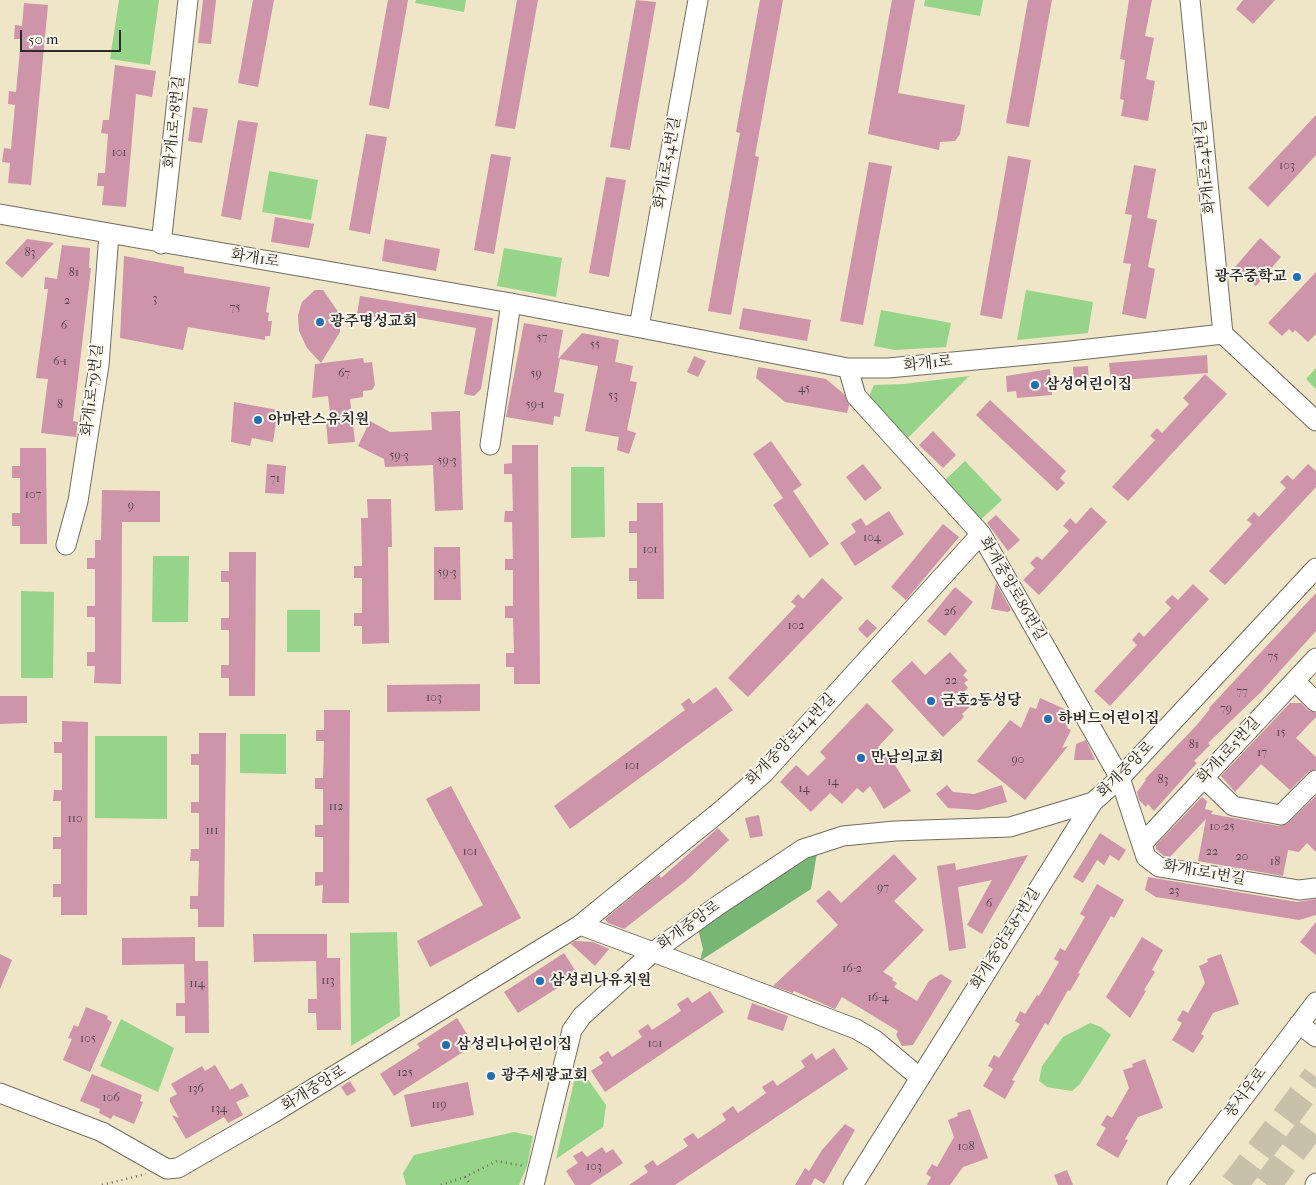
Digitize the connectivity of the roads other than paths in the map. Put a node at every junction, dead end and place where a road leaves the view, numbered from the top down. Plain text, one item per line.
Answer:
1 (188, 0) edge
2 (698, 0) edge
3 (1190, 0) edge
4 (0, 214) edge
5 (108, 234) junction
6 (161, 244) junction
7 (511, 303) junction
8 (639, 326) junction
9 (1223, 334) junction
10 (848, 368) junction
11 (1316, 421) edge
12 (490, 445) dead end
13 (981, 534) junction
14 (66, 545) dead end
15 (1316, 568) edge
16 (1316, 658) edge
17 (1295, 681) junction
18 (1316, 702) edge
19 (1120, 778) junction
20 (1204, 778) junction
21 (1316, 780) edge
22 (1093, 802) junction
23 (1142, 844) junction
24 (1316, 888) edge
25 (580, 925) junction
26 (653, 952) junction
27 (1316, 1002) edge
28 (1299, 1024) junction
29 (1316, 1038) edge
30 (919, 1076) junction
31 (0, 1093) edge
32 (536, 1177) edge
33 (853, 1185) edge
34 (1178, 1185) edge

1 - 6 street, 화개1로78번길
2 - 8 street, 화개1로54번길
3 - 9 street, 화개1로24번길
4 - 5 street, 화개1로
5 - 6 street, 화개1로
5 - 14 street, 화개1로79번길
6 - 7 street, 화개1로
7 - 8 street, 화개1로
7 - 12 street
8 - 10 street, 화개1로
9 - 10 street, 화개1로
9 - 11 street
10 - 13 street, 화개중앙로86번길
13 - 19 street, 화개중앙로86번길
13 - 25 street, 화개중앙로114번길
15 - 19 street, 화개중앙로
16 - 17 street, 화개1로5번길
17 - 18 street
17 - 20 street, 화개1로5번길
19 - 22 street, 화개중앙로
19 - 23 street, 화개1로1번길
20 - 21 street
20 - 23 street, 화개1로5번길
22 - 26 street, 화개중앙로
22 - 30 street, 화개중앙로87번길
23 - 24 street, 화개1로1번길
25 - 26 street, 화개중앙로
25 - 31 street, 화개중앙로
26 - 30 street
26 - 32 street
27 - 28 street, 풍서우로
28 - 29 street
28 - 34 street, 풍서우로
30 - 33 street, 화개중앙로87번길

